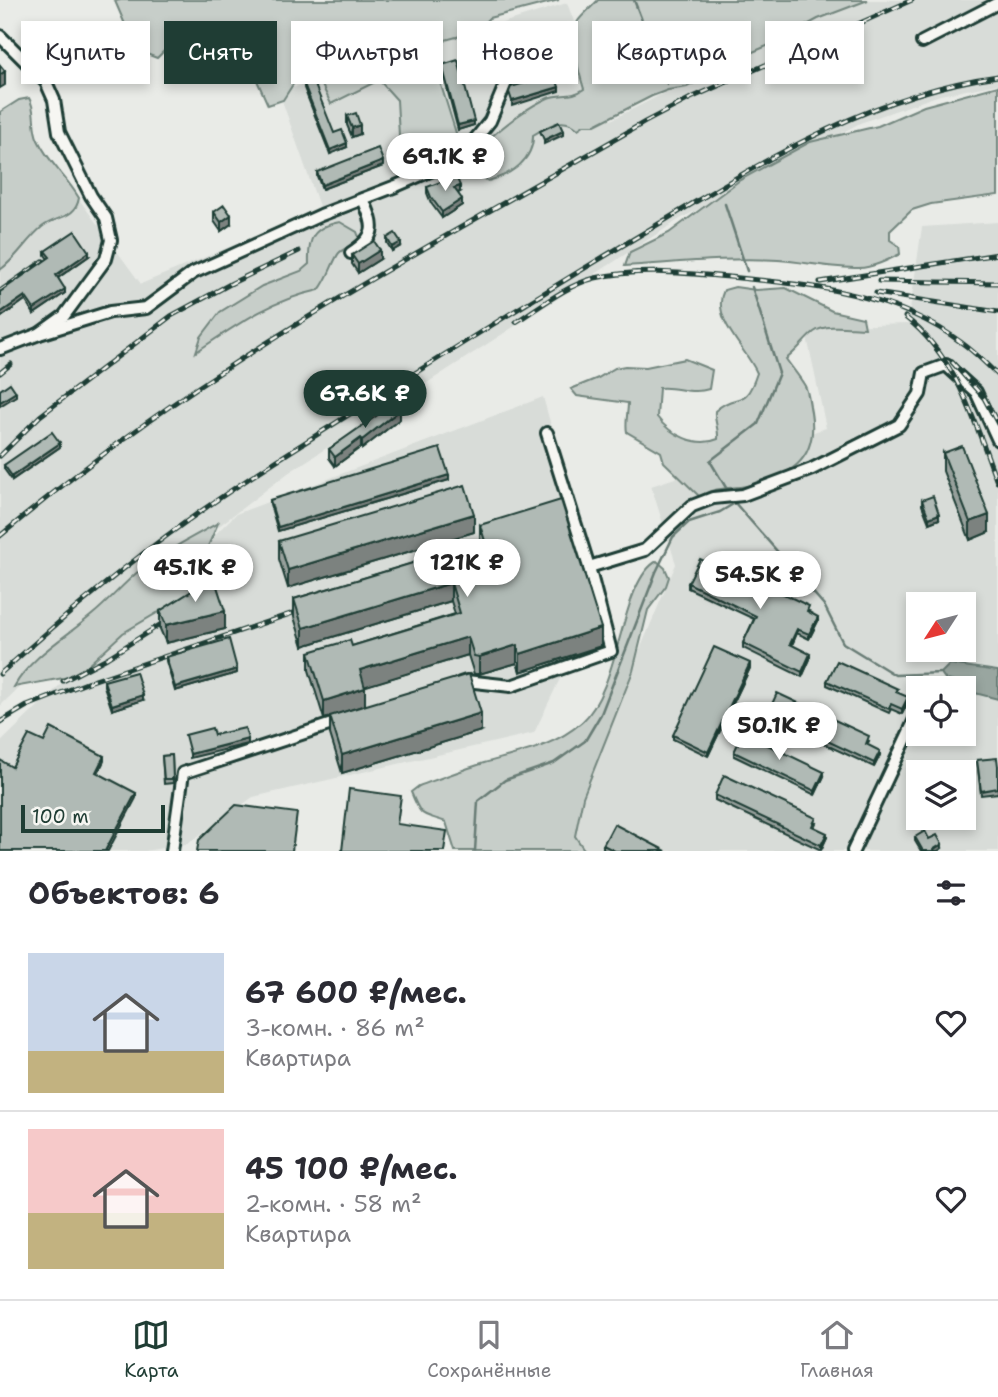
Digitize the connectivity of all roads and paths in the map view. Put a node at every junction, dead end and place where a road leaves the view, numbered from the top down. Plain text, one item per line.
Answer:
1 (998, 3) edge
2 (0, 36) edge
3 (922, 42) dead end
4 (505, 84) edge
5 (363, 199) junction
6 (351, 253) edge
7 (39, 334) junction
8 (0, 349) edge
9 (547, 433) dead end
10 (998, 440) edge
11 (589, 567) junction
12 (453, 685) edge
13 (350, 719) edge
14 (906, 739) edge
15 (172, 851) edge
16 (853, 851) edge

1 - 3 street
2 - 7 street
4 - 5 street
5 - 6 street
5 - 7 street
7 - 8 street
9 - 11 street
10 - 11 street
11 - 12 street
13 - 15 street
14 - 16 street

